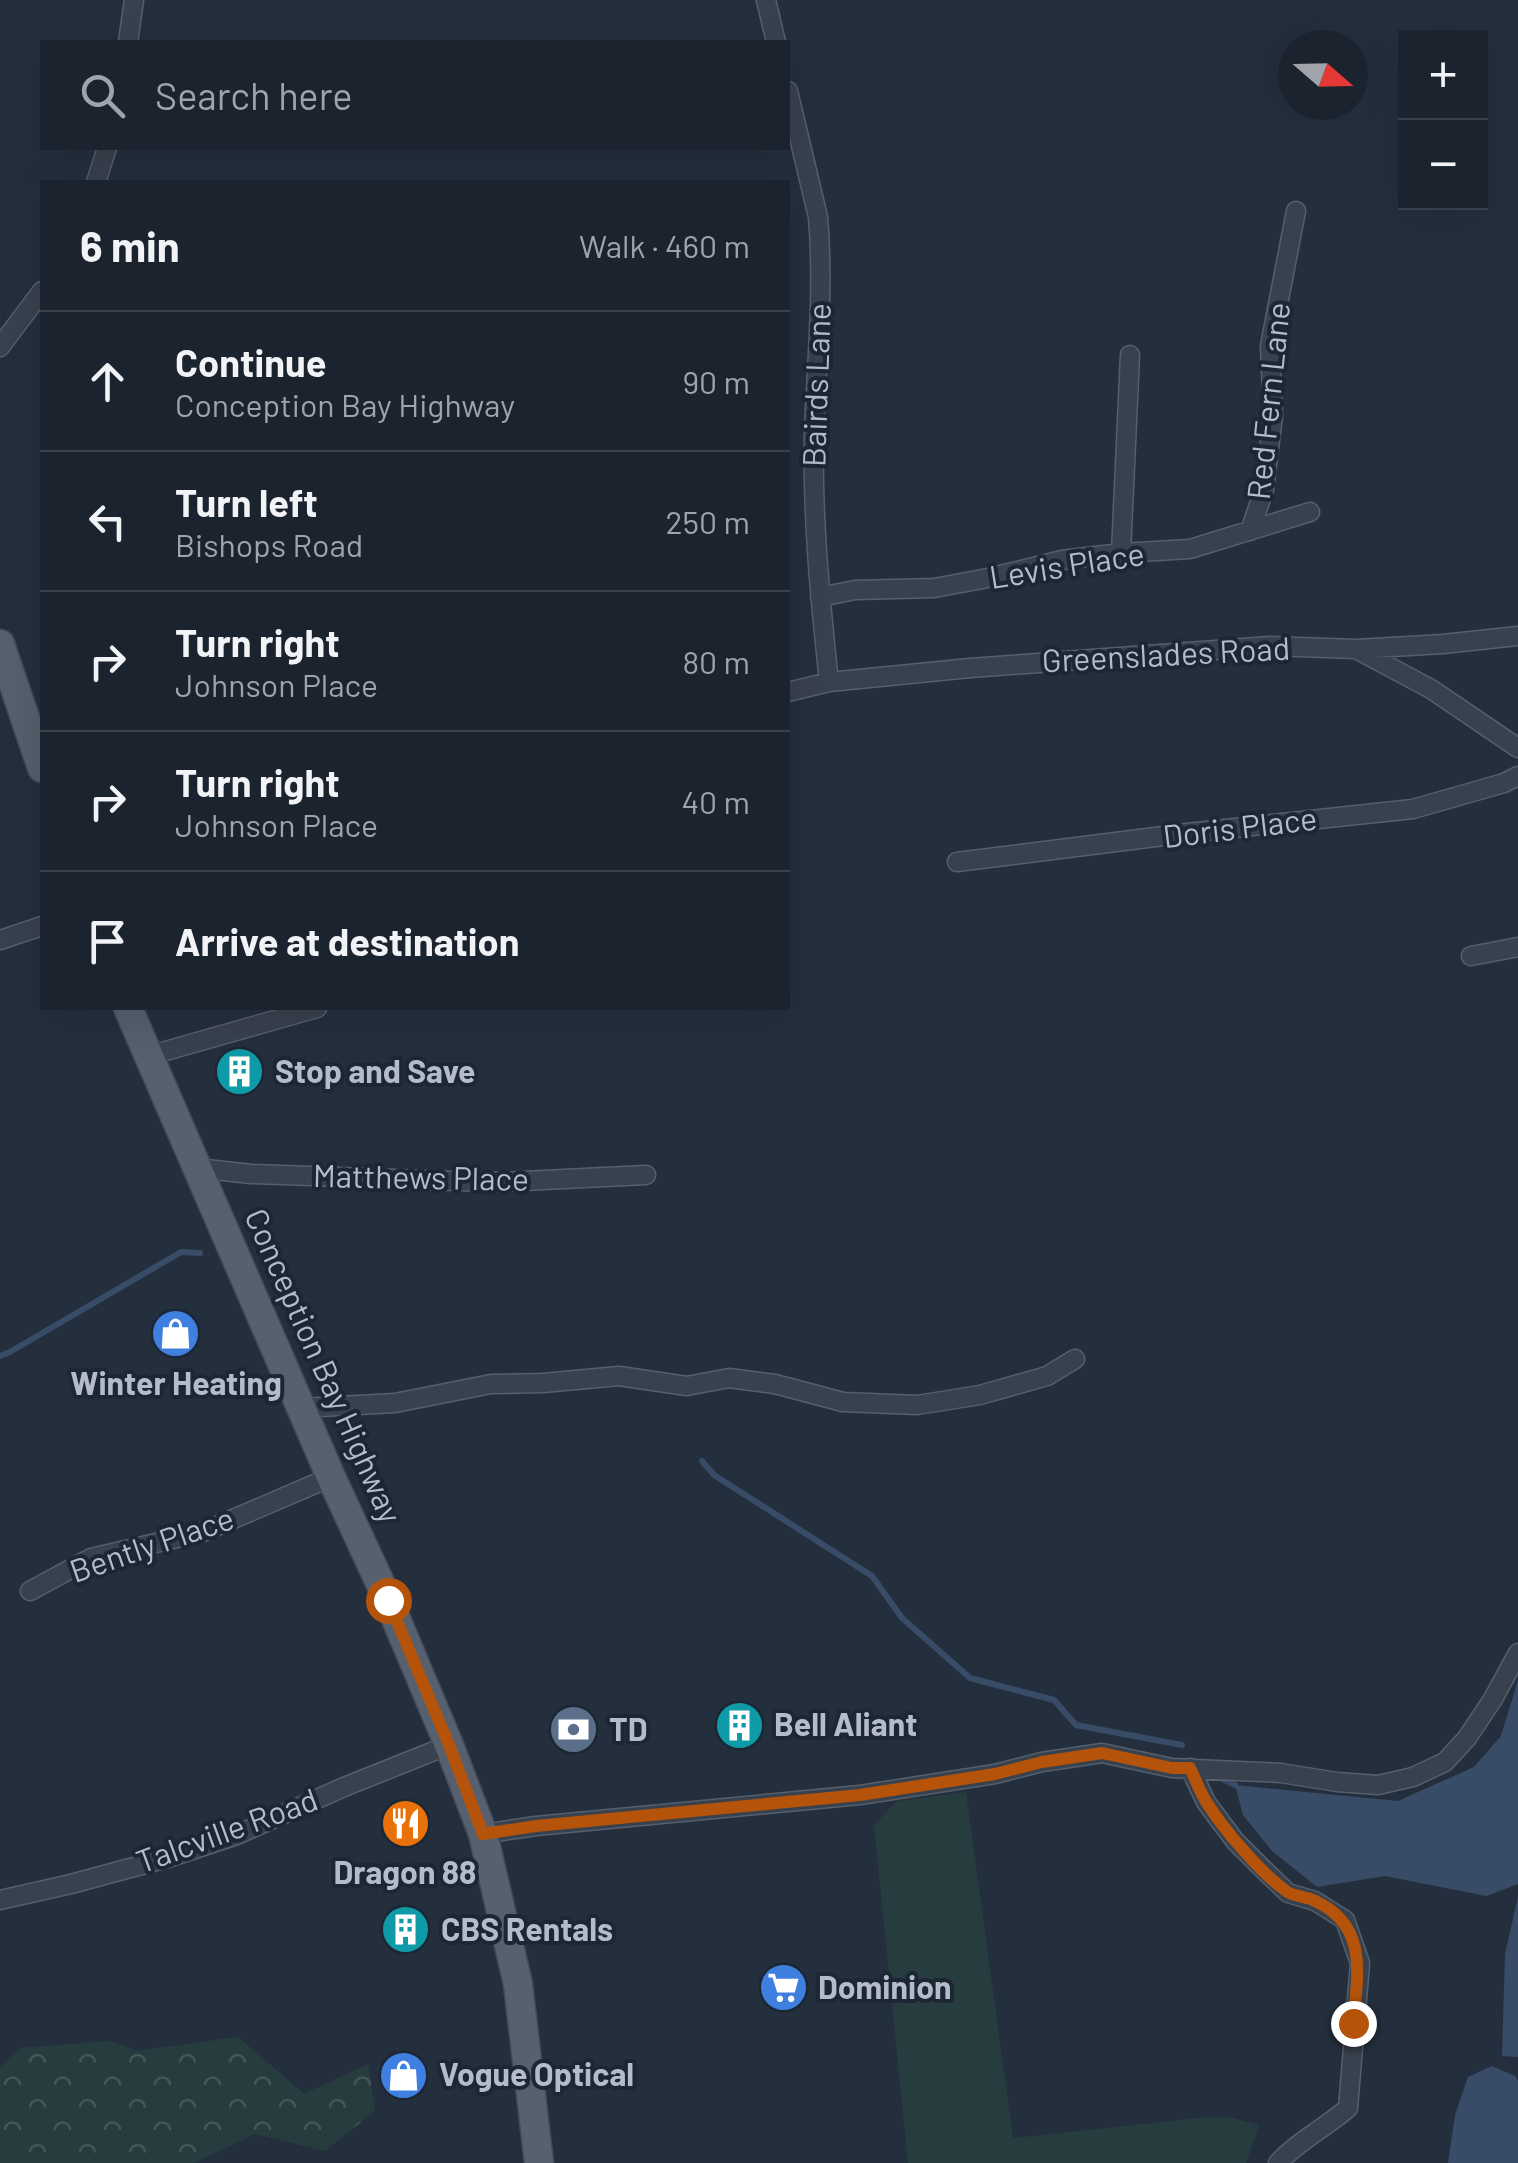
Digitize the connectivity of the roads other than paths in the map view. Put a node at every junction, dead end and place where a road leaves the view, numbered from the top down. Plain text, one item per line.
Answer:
1 (134, 0) edge
2 (766, 0) edge
3 (128, 40) edge
4 (776, 40) edge
5 (790, 99) edge
6 (106, 150) edge
7 (97, 180) edge
8 (1296, 211) dead end
9 (40, 293) edge
10 (0, 347) edge
11 (1130, 355) dead end
12 (1310, 512) dead end
13 (1250, 531) junction
14 (1121, 553) junction
15 (820, 597) junction
16 (1518, 636) edge
17 (0, 644) edge
18 (1356, 649) junction
19 (829, 682) junction
20 (790, 692) edge
21 (37, 730) edge
22 (1518, 748) edge
23 (1518, 776) edge
24 (957, 862) dead end
25 (40, 927) edge
26 (0, 940) edge
27 (1518, 946) edge
28 (1471, 956) dead end
29 (129, 1010) edge
30 (310, 1010) edge
31 (148, 1056) junction
32 (197, 1168) junction
33 (646, 1175) dead end
34 (1075, 1359) dead end
35 (302, 1408) junction
36 (331, 1477) junction
37 (30, 1591) dead end
38 (1518, 1653) edge
39 (449, 1745) junction
40 (1190, 1768) junction
41 (483, 1834) junction
42 (0, 1900) edge
43 (540, 2163) edge
44 (1278, 2163) edge

1 - 3 street
2 - 4 street
5 - 15 street, Bairds Lane
6 - 7 street
8 - 13 street, Red Fern Lane
9 - 10 street
11 - 14 street
12 - 13 street, Levis Place
13 - 14 street, Levis Place
14 - 15 street, Levis Place
15 - 19 street, Bairds Lane
16 - 18 street
17 - 21 main road
18 - 19 street, Greenslades Road
18 - 22 street, Greenslades Road
19 - 20 street, Greenslades Road
23 - 24 street, Doris Place
25 - 26 street
27 - 28 street
29 - 31 main road, Conception Bay Highway
30 - 31 street
31 - 32 main road, Conception Bay Highway
32 - 33 street, Matthews Place
32 - 35 main road, Conception Bay Highway
34 - 35 street
35 - 36 main road, Conception Bay Highway
36 - 37 street, Bently Place
36 - 39 main road, Conception Bay Highway
38 - 40 street
39 - 41 main road, Conception Bay Highway
39 - 42 street, Talcville Road
40 - 41 street
40 - 44 street
41 - 43 main road, Conception Bay Highway

